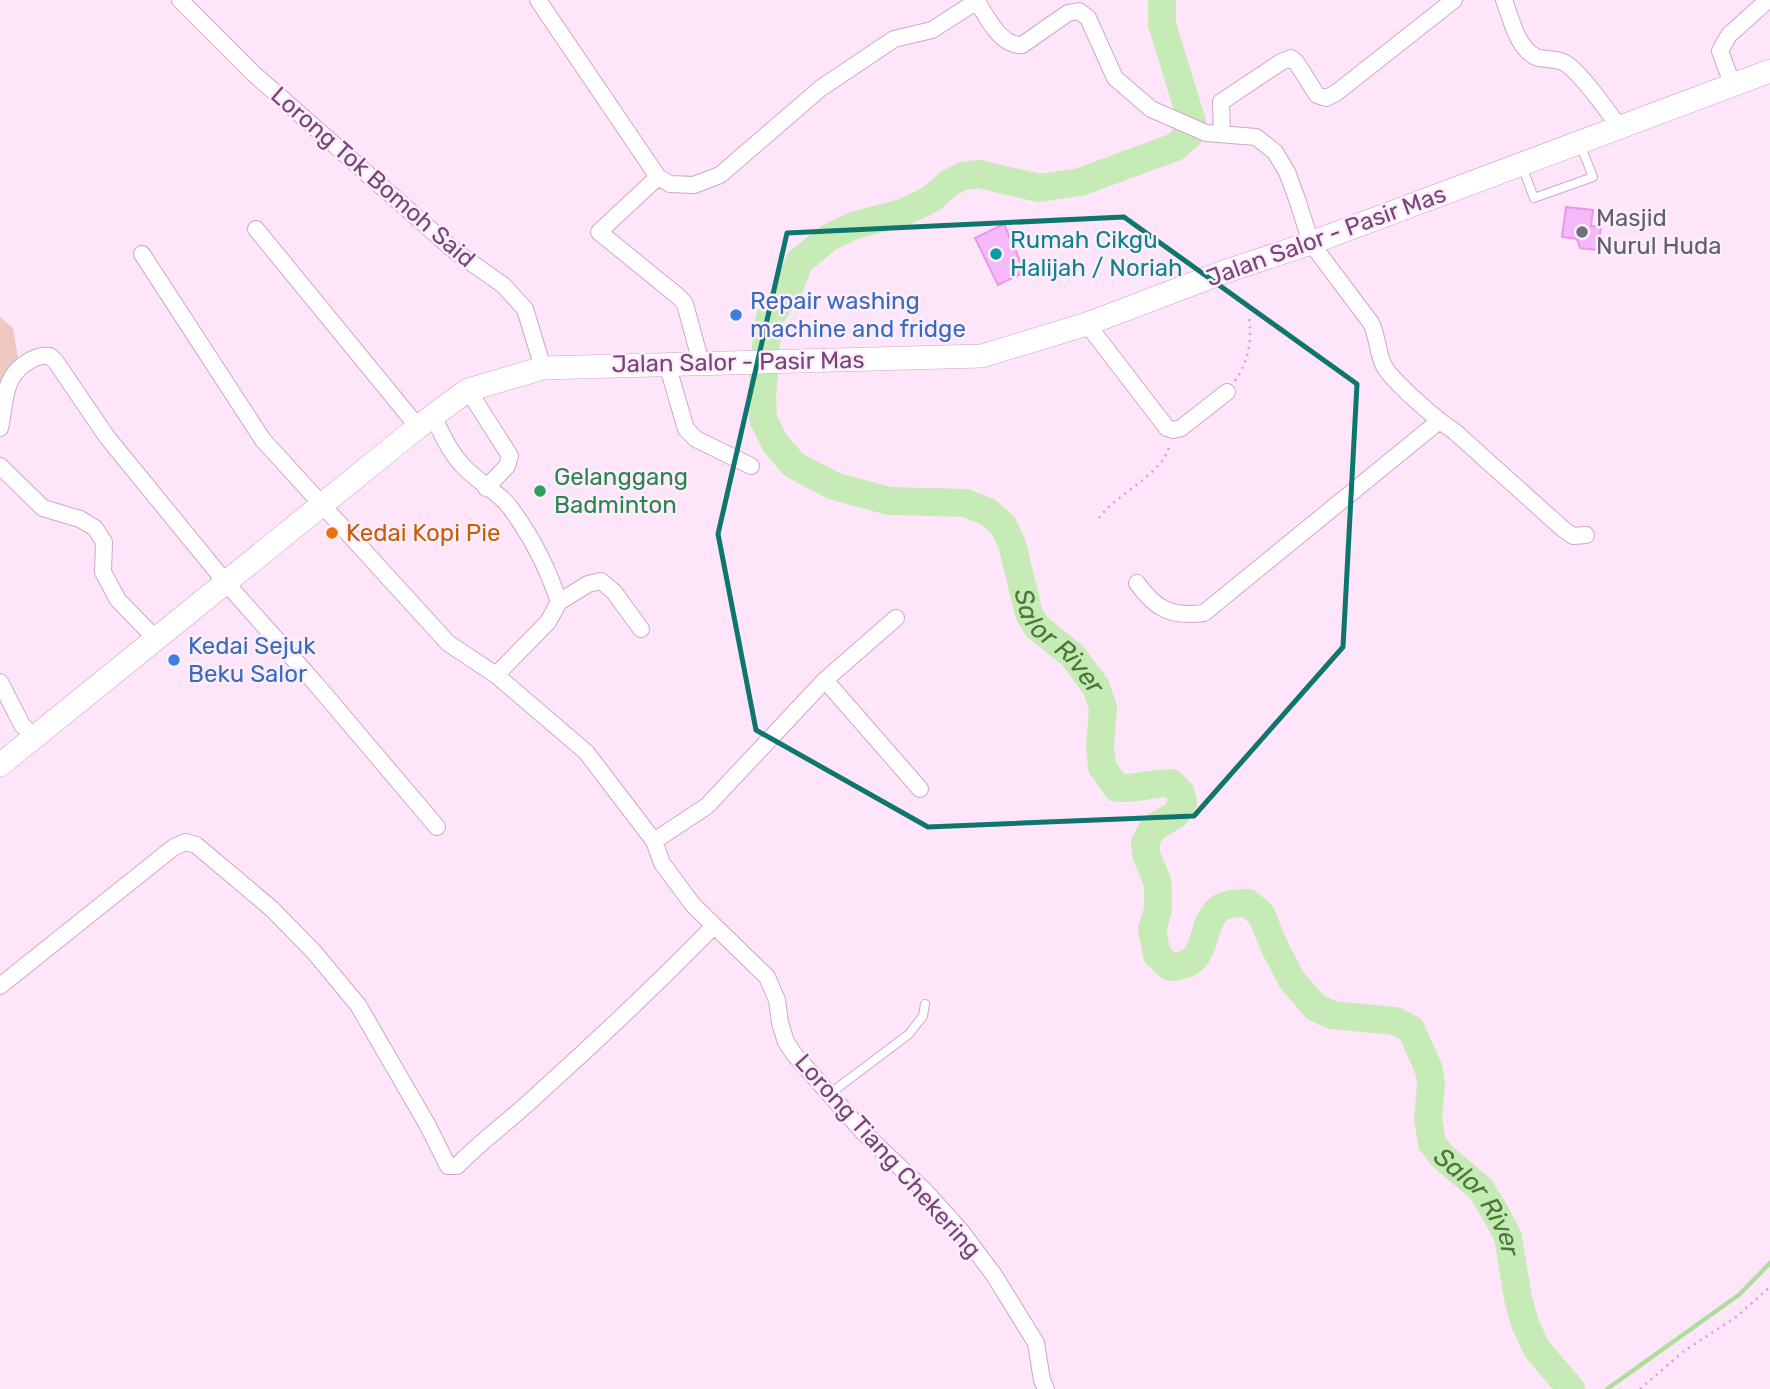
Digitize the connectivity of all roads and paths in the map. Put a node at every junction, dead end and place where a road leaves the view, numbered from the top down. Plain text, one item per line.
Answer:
1 (180, 0) edge
2 (538, 0) edge
3 (1454, 0) edge
4 (1504, 0) edge
5 (1769, 0) edge
6 (977, 1) edge
7 (1770, 71) edge
8 (1733, 86) junction
9 (1621, 129) junction
10 (1214, 133) junction
11 (1580, 144) junction
12 (1522, 166) junction
13 (658, 177) junction
14 (256, 229) dead end
15 (1311, 243) junction
16 (142, 254) dead end
17 (1248, 317) dead end
18 (1087, 324) junction
19 (701, 363) junction
20 (667, 364) junction
21 (543, 368) junction
22 (468, 390) junction
23 (1227, 392) joint
24 (426, 422) junction
25 (1438, 422) junction
26 (0, 428) edge
27 (1173, 430) junction
28 (0, 466) edge
29 (751, 466) dead end
30 (486, 488) junction
31 (323, 506) junction
32 (1099, 518) dead end
33 (1586, 535) dead end
34 (1136, 583) dead end
35 (227, 584) junction
36 (559, 602) junction
37 (896, 618) dead end
38 (641, 629) dead end
39 (155, 638) junction
40 (496, 675) junction
41 (825, 680) junction
42 (0, 682) edge
43 (34, 737) junction
44 (0, 765) edge
45 (920, 789) dead end
46 (437, 827) dead end
47 (653, 841) junction
48 (714, 926) junction
49 (0, 986) edge
50 (925, 1004) dead end
51 (828, 1095) junction
52 (1770, 1287) edge
53 (1046, 1389) edge
54 (1640, 1389) edge

1 - 21 street, Lorong Tok Bomoh Said
2 - 13 street
3 - 10 street
4 - 9 street
5 - 8 street
6 - 10 street
6 - 13 street
7 - 8 main road, Jalan Salor - Pasir Mas
8 - 9 main road, Jalan Salor - Pasir Mas
9 - 11 main road, Jalan Salor - Pasir Mas
10 - 15 street
11 - 12 main road, Jalan Salor - Pasir Mas
11 - 12 lane
12 - 15 main road, Jalan Salor - Pasir Mas
13 - 19 street
14 - 24 street
15 - 18 main road, Jalan Salor - Pasir Mas
15 - 25 street
16 - 31 street, Lorong Tiang Chekering
17 - 23 path
18 - 19 main road, Jalan Salor - Pasir Mas
18 - 27 street
19 - 20 main road, Jalan Salor - Pasir Mas
20 - 21 main road, Jalan Salor - Pasir Mas
20 - 29 street
21 - 22 main road, Jalan Salor - Pasir Mas
22 - 24 main road, Jalan Salor - Pasir Mas
22 - 30 street
23 - 27 street
24 - 30 street
24 - 31 main road, Jalan Salor - Pasir Mas
25 - 33 street
25 - 34 street
26 - 35 street
27 - 32 path
28 - 39 street
30 - 36 street
31 - 35 main road, Jalan Salor - Pasir Mas
31 - 40 street, Lorong Tiang Chekering
35 - 39 main road, Jalan Salor - Pasir Mas
35 - 46 street
36 - 38 street
36 - 40 street
37 - 41 street
39 - 43 main road, Jalan Salor - Pasir Mas
40 - 47 street, Lorong Tiang Chekering
41 - 45 street
41 - 47 street
42 - 43 street
43 - 44 main road, Jalan Salor - Pasir Mas
47 - 48 street, Lorong Tiang Chekering
48 - 49 street
48 - 51 street, Lorong Tiang Chekering
50 - 51 lane
51 - 53 street, Lorong Tiang Chekering
52 - 54 path

